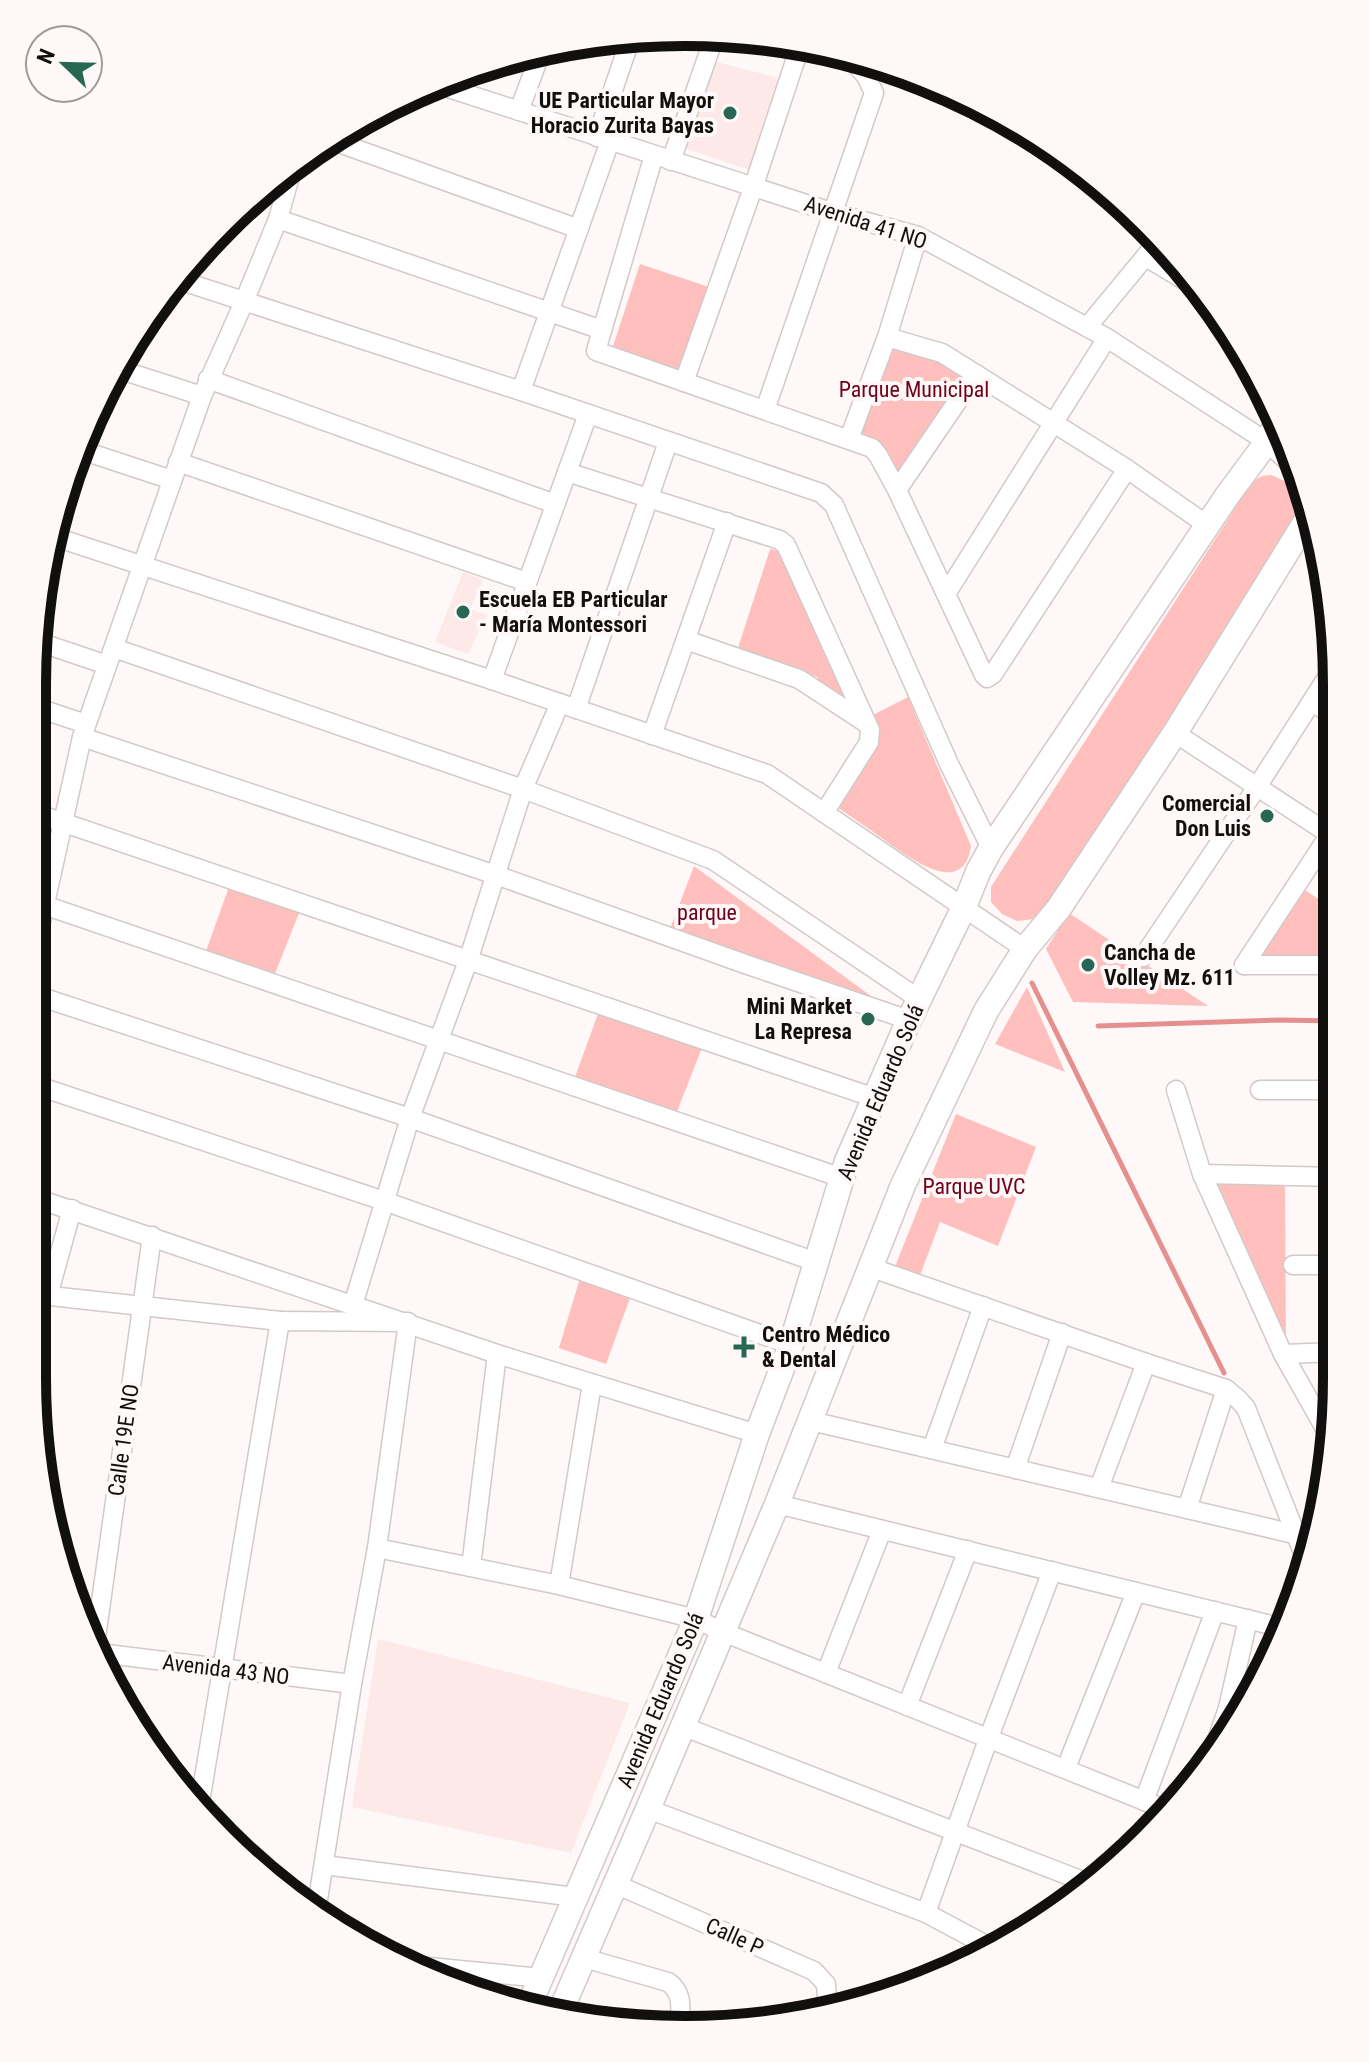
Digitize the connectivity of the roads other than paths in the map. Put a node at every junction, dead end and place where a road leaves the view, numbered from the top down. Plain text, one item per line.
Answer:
1 (710, 47) edge
2 (628, 48) edge
3 (797, 56) edge
4 (537, 64) edge
5 (862, 72) edge
6 (458, 88) edge
7 (519, 111) junction
8 (604, 139) junction
9 (344, 145) edge
10 (662, 158) junction
11 (287, 185) edge
12 (754, 185) junction
13 (276, 194) edge
14 (284, 196) junction
15 (834, 213) junction
16 (278, 219) junction
17 (579, 229) junction
18 (918, 236) junction
19 (1152, 250) edge
20 (1146, 257) junction
21 (1172, 273) edge
22 (188, 283) edge
23 (244, 302) junction
24 (550, 312) junction
25 (1088, 326) junction
26 (602, 330) junction
27 (887, 337) junction
28 (1107, 338) junction
29 (129, 371) edge
30 (976, 374) junction
31 (684, 382) junction
32 (205, 387) junction
33 (521, 391) junction
34 (765, 410) junction
35 (588, 414) junction
36 (1053, 423) junction
37 (1271, 434) edge
38 (849, 439) junction
39 (668, 442) junction
40 (1267, 442) junction
41 (90, 453) edge
42 (1279, 453) edge
43 (178, 462) junction
44 (1127, 469) junction
45 (567, 472) junction
46 (172, 480) junction
47 (897, 490) junction
48 (648, 499) junction
49 (555, 504) junction
50 (727, 522) junction
51 (1207, 525) junction
52 (1303, 528) edge
53 (63, 540) edge
54 (141, 567) junction
55 (527, 582) junction
56 (946, 594) junction
57 (686, 640) junction
58 (47, 643) edge
59 (110, 657) junction
60 (492, 680) junction
61 (1323, 684) edge
62 (1312, 702) junction
63 (568, 706) junction
64 (1323, 709) edge
65 (46, 713) edge
66 (866, 723) junction
67 (84, 731) junction
68 (1175, 733) junction
69 (652, 735) junction
70 (1257, 787) junction
71 (523, 789) junction
72 (824, 813) junction
73 (46, 816) edge
74 (64, 822) junction
75 (1323, 830) edge
76 (991, 848) junction
77 (1323, 851) edge
78 (496, 875) junction
79 (46, 889) edge
80 (964, 907) junction
81 (46, 917) edge
82 (1025, 949) junction
83 (1143, 957) dead end
84 (468, 961) junction
85 (1323, 965) edge
86 (46, 999) edge
87 (914, 1009) junction
88 (437, 1040) junction
89 (46, 1089) edge
90 (1176, 1090) dead end
91 (1260, 1090) dead end
92 (1323, 1090) edge
93 (875, 1098) junction
94 (410, 1118) junction
95 (1202, 1174) junction
96 (1323, 1177) edge
97 (842, 1178) junction
98 (46, 1201) edge
99 (384, 1201) junction
100 (72, 1209) junction
101 (152, 1236) junction
102 (816, 1262) junction
103 (1293, 1265) dead end
104 (1323, 1265) edge
105 (872, 1268) junction
106 (46, 1279) edge
107 (46, 1296) edge
108 (353, 1305) junction
109 (983, 1306) junction
110 (142, 1307) junction
111 (280, 1321) junction
112 (408, 1322) junction
113 (1062, 1333) junction
114 (791, 1345) junction
115 (1323, 1353) edge
116 (497, 1354) junction
117 (1283, 1354) junction
118 (1146, 1363) junction
119 (592, 1384) junction
120 (1226, 1389) junction
121 (811, 1421) junction
122 (1322, 1422) edge
123 (757, 1434) junction
124 (932, 1449) junction
125 (1015, 1469) junction
126 (1099, 1488) junction
127 (777, 1504) junction
128 (1187, 1509) junction
129 (882, 1530) junction
130 (1294, 1534) junction
131 (1300, 1547) edge
132 (377, 1548) junction
133 (968, 1550) junction
134 (471, 1567) junction
135 (1052, 1571) junction
136 (559, 1585) junction
137 (1136, 1592) junction
138 (1215, 1611) junction
139 (696, 1619) junction
140 (1248, 1619) junction
141 (1272, 1626) edge
142 (97, 1627) edge
143 (723, 1632) junction
144 (109, 1654) edge
145 (222, 1669) junction
146 (826, 1673) junction
147 (352, 1684) junction
148 (907, 1706) junction
149 (1224, 1718) edge
150 (682, 1726) junction
151 (989, 1737) junction
152 (1066, 1768) junction
153 (201, 1795) edge
154 (1144, 1801) junction
155 (1157, 1806) edge
156 (648, 1809) junction
157 (955, 1830) junction
158 (324, 1865) junction
159 (1079, 1879) edge
160 (615, 1884) junction
161 (575, 1897) junction
162 (318, 1900) edge
163 (926, 1913) junction
164 (981, 1942) edge
165 (584, 1958) junction
166 (447, 1970) edge
167 (542, 1978) junction
168 (533, 1997) edge
169 (680, 1999) junction
170 (827, 2000) edge
171 (563, 2005) edge
172 (673, 2016) edge
173 (680, 2016) edge

1 - 10 street
2 - 8 street
3 - 12 street
4 - 7 street
5 - 15 street
6 - 7 street, Avenida 41 NO
7 - 8 street, Avenida 41 NO
8 - 10 street, Avenida 41 NO
8 - 17 street
9 - 17 street
10 - 12 street, Avenida 41 NO
10 - 26 street
11 - 14 street
12 - 15 street, Avenida 41 NO
12 - 31 street
13 - 14 street
14 - 16 street
15 - 18 street, Avenida 41 NO
15 - 34 street
16 - 23 street
16 - 24 street
17 - 24 street
18 - 25 street, Avenida 41 NO
18 - 27 street
19 - 20 street
20 - 21 street
20 - 25 street
22 - 23 street
23 - 32 street
23 - 33 street
24 - 26 street
24 - 33 street
25 - 28 street, Avenida 41 NO
26 - 31 street
27 - 30 street
27 - 38 street
28 - 36 street
28 - 40 street, Avenida 41 NO
29 - 32 street
30 - 36 street
30 - 47 street
31 - 34 street
32 - 43 street
32 - 49 street
33 - 35 street
34 - 38 street
35 - 39 street
35 - 45 street
36 - 44 street
36 - 56 street
37 - 40 main road, Avenida Eduardo Solá
38 - 47 street
39 - 48 street
39 - 76 street
40 - 42 street, Avenida 41 NO
40 - 51 main road, Avenida Eduardo Solá
41 - 46 street
43 - 46 street
43 - 55 street
44 - 51 street
44 - 56 street
45 - 48 street
45 - 49 street
46 - 54 street
47 - 56 street
48 - 50 street
48 - 63 street
49 - 55 street
50 - 57 street
50 - 66 street
51 - 76 main road, Avenida Eduardo Solá
52 - 68 main road, Avenida Eduardo Solá
53 - 54 street
54 - 59 street
54 - 60 street
55 - 60 street
57 - 66 street
57 - 69 street
58 - 59 street
59 - 67 street
59 - 71 street
60 - 63 street
61 - 62 street
62 - 64 street
62 - 70 street
63 - 69 street
63 - 71 street
65 - 67 street
66 - 72 street
67 - 74 street
67 - 78 street
68 - 70 street
68 - 82 main road, Avenida Eduardo Solá
69 - 72 street
70 - 75 street
70 - 83 street
71 - 78 street
71 - 87 street
72 - 80 street
73 - 74 street
74 - 79 street
74 - 84 street
76 - 80 main road, Avenida Eduardo Solá
77 - 85 street
78 - 84 street
78 - 87 street
80 - 82 street
80 - 87 main road, Avenida Eduardo Solá
81 - 88 street
82 - 105 main road, Avenida Eduardo Solá
84 - 88 street
84 - 93 street
86 - 94 street
87 - 93 main road, Avenida Eduardo Solá
88 - 94 street
88 - 97 street
89 - 99 street
90 - 95 street
91 - 92 street
93 - 97 main road, Avenida Eduardo Solá
94 - 99 street
94 - 102 street
95 - 96 street
95 - 117 street
97 - 102 main road, Avenida Eduardo Solá
98 - 100 street
99 - 108 street
99 - 114 street
100 - 101 street
100 - 106 street
101 - 108 street
101 - 110 street, Calle 19E NO
102 - 114 main road, Avenida Eduardo Solá
103 - 104 street
105 - 109 street
105 - 121 main road, Avenida Eduardo Solá
107 - 110 street
108 - 112 street
109 - 113 street
109 - 124 street
110 - 111 street
110 - 142 street, Calle 19E NO
111 - 112 street
111 - 145 street
112 - 116 street
112 - 132 street
113 - 118 street
113 - 125 street
114 - 123 main road, Avenida Eduardo Solá
115 - 117 street
116 - 119 street
116 - 134 street
117 - 122 street
118 - 120 street
118 - 126 street
119 - 123 street
119 - 136 street
120 - 128 street
120 - 130 street
121 - 124 street
121 - 127 main road, Avenida Eduardo Solá
123 - 139 main road, Avenida Eduardo Solá
124 - 125 street
125 - 126 street
126 - 128 street
127 - 129 street
127 - 143 main road, Avenida Eduardo Solá
128 - 130 street
129 - 133 street
129 - 146 street
130 - 131 street
132 - 134 street
132 - 147 street
133 - 135 street
133 - 148 street
134 - 136 street
135 - 137 street
135 - 151 street
136 - 139 street
137 - 138 street
137 - 152 street
138 - 140 street
138 - 154 street
139 - 143 street
139 - 161 main road, Avenida Eduardo Solá
140 - 141 street
140 - 149 street
143 - 146 street
143 - 150 main road, Avenida Eduardo Solá
144 - 145 street, Avenida 43 NO
145 - 147 street, Avenida 43 NO
145 - 153 street
146 - 148 street
147 - 158 street
148 - 151 street
150 - 156 main road, Avenida Eduardo Solá
150 - 157 street
151 - 152 street
151 - 157 street
152 - 154 street
154 - 155 street
156 - 160 main road, Avenida Eduardo Solá
156 - 163 street
157 - 159 street
157 - 163 street
158 - 161 street
158 - 162 street
160 - 165 main road, Avenida Eduardo Solá
160 - 170 street, Calle P
161 - 167 main road, Avenida Eduardo Solá
163 - 164 street
165 - 169 street
165 - 171 main road, Avenida Eduardo Solá
166 - 167 street
167 - 168 main road, Avenida Eduardo Solá
169 - 172 street
169 - 173 street

